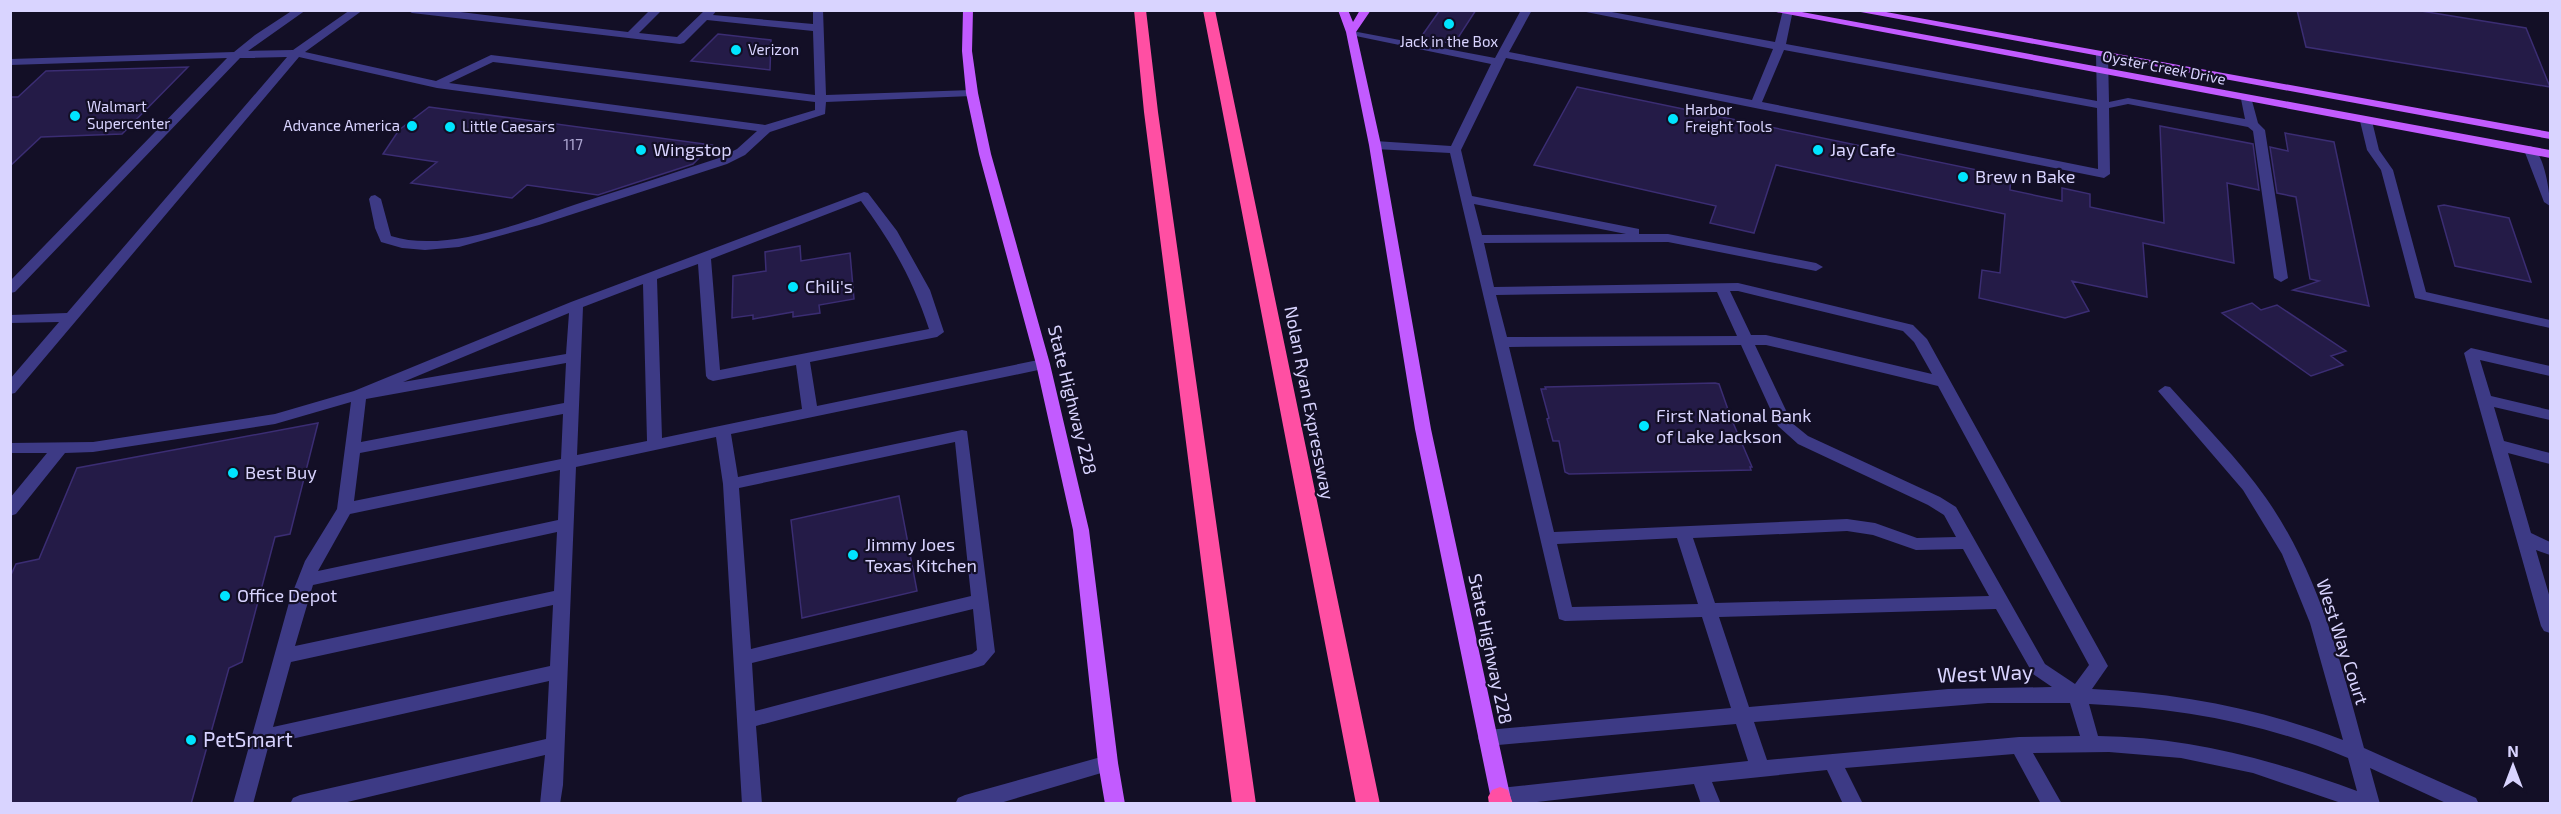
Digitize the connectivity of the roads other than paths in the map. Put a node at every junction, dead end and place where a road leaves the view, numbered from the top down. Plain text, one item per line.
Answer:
1 (302, 10) edge
2 (358, 10) edge
3 (411, 10) edge
4 (500, 10) edge
5 (657, 10) edge
6 (818, 10) edge
7 (968, 10) edge
8 (1140, 10) edge
9 (1209, 10) edge
10 (1343, 10) edge
11 (1366, 10) edge
12 (1527, 10) edge
13 (1581, 10) edge
14 (1772, 10) edge
15 (1856, 10) edge
16 (1788, 12) edge
17 (709, 14) edge
18 (489, 19) junction
19 (818, 28) junction
20 (1350, 32) junction
21 (630, 36) junction
22 (1780, 46) junction
23 (296, 53) junction
24 (237, 55) junction
25 (2102, 55) junction
26 (1500, 58) junction
27 (10, 62) edge
28 (2102, 72) junction
29 (438, 85) junction
30 (972, 93) junction
31 (821, 99) junction
32 (2247, 99) junction
33 (1756, 104) junction
34 (2104, 106) junction
35 (2366, 121) junction
36 (2252, 124) junction
37 (766, 129) junction
38 (2550, 136) edge
39 (1375, 145) junction
40 (1455, 150) junction
41 (2530, 150) junction
42 (2550, 154) edge
43 (1467, 199) junction
44 (375, 200) dead end
45 (2550, 202) edge
46 (1668, 238) junction
47 (1476, 239) junction
48 (704, 257) junction
49 (1816, 267) dead end
50 (650, 277) junction
51 (2281, 278) dead end
52 (1721, 286) junction
53 (10, 289) edge
54 (1488, 291) junction
55 (576, 305) junction
56 (71, 317) junction
57 (10, 319) edge
58 (2550, 324) edge
59 (1745, 338) junction
60 (1500, 342) junction
61 (574, 357) junction
62 (802, 358) junction
63 (1043, 364) junction
64 (2550, 371) edge
65 (1944, 382) junction
66 (10, 389) edge
67 (2165, 391) dead end
68 (359, 395) junction
69 (2485, 400) junction
70 (572, 407) junction
71 (810, 412) junction
72 (2550, 415) edge
73 (723, 430) junction
74 (655, 444) junction
75 (2498, 445) junction
76 (10, 448) edge
77 (60, 448) junction
78 (353, 449) junction
79 (2550, 458) edge
80 (570, 462) junction
81 (731, 484) junction
82 (345, 509) junction
83 (10, 510) edge
84 (567, 524) junction
85 (1683, 532) junction
86 (2525, 537) junction
87 (1547, 538) junction
88 (1968, 543) junction
89 (2550, 549) edge
90 (306, 580) junction
91 (563, 596) junction
92 (981, 600) junction
93 (2001, 602) junction
94 (1708, 609) junction
95 (2550, 626) edge
96 (284, 656) junction
97 (742, 658) junction
98 (559, 671) junction
99 (2077, 695) junction
100 (1742, 716) junction
101 (747, 721) junction
102 (261, 738) junction
103 (1487, 738) junction
104 (2091, 743) junction
105 (555, 745) junction
106 (2019, 745) junction
107 (2356, 753) junction
108 (1832, 761) junction
109 (1108, 763) junction
110 (1760, 768) junction
111 (1700, 775) junction
112 (1501, 801) edge
113 (243, 804) edge
114 (300, 804) edge
115 (550, 804) edge
116 (752, 804) edge
117 (965, 804) edge
118 (1115, 804) edge
119 (1244, 804) edge
120 (1368, 804) edge
121 (1711, 804) edge
122 (1853, 804) edge
123 (2052, 804) edge
124 (2369, 804) edge
125 (2469, 804) edge

1 - 24 street
2 - 23 street
3 - 18 street
4 - 18 street
5 - 21 street
6 - 19 street
7 - 30 main road, State Highway 228
8 - 119 highway
9 - 120 highway, Nolan Ryan Expressway
10 - 20 main road
11 - 20 main road
12 - 26 street
13 - 22 street
14 - 16 main road, Oyster Creek Drive
15 - 25 main road, Oyster Creek Drive
16 - 22 street
16 - 28 main road, Oyster Creek Drive
17 - 19 street
17 - 21 street
18 - 21 street
19 - 31 street
20 - 26 street
20 - 39 main road, State Highway 228
22 - 33 street
22 - 34 street
23 - 24 street
23 - 29 street
23 - 56 street
24 - 27 street
24 - 53 street
25 - 28 street
25 - 38 main road, Oyster Creek Drive
26 - 33 street
26 - 40 street
28 - 32 main road, Oyster Creek Drive
28 - 34 street
29 - 31 street
29 - 37 street
30 - 31 street
30 - 63 main road, State Highway 228
31 - 37 street
32 - 35 main road, Oyster Creek Drive
32 - 36 street
33 - 34 street
34 - 36 street
35 - 41 main road, Oyster Creek Drive
35 - 58 street
36 - 51 street
37 - 44 street
39 - 40 street
39 - 103 main road, State Highway 228
40 - 43 street
41 - 42 main road, Oyster Creek Drive
41 - 45 street
43 - 46 street
43 - 47 street
46 - 47 street
46 - 49 street
47 - 54 street
48 - 50 street
48 - 62 street
48 - 62 street
50 - 55 street
50 - 74 street
52 - 54 street
52 - 59 street
52 - 65 street
54 - 60 street
55 - 61 street
55 - 68 street
56 - 57 street
56 - 66 street
59 - 60 street
59 - 65 street
59 - 88 street
60 - 87 street
61 - 68 street
61 - 70 street
62 - 71 street
63 - 71 street
63 - 109 main road, State Highway 228
64 - 69 street
65 - 99 street
67 - 107 street, West Way Court
68 - 77 street
68 - 78 street
69 - 72 street
69 - 75 street
70 - 78 street
70 - 80 street
71 - 73 street
73 - 74 street
73 - 81 street
74 - 80 street
75 - 79 street
75 - 86 street
76 - 77 street
77 - 83 street
78 - 82 street
80 - 82 street
80 - 84 street
81 - 92 street
81 - 97 street
82 - 90 street
84 - 90 street
84 - 91 street
85 - 87 street
85 - 88 street
85 - 94 street
86 - 89 street
86 - 95 street
87 - 94 street
88 - 93 street
90 - 96 street
91 - 96 street
91 - 98 street
92 - 97 street
92 - 101 street
93 - 94 street
93 - 99 street
94 - 100 street
96 - 102 street
97 - 101 street
98 - 102 street
98 - 105 street
99 - 100 street, West Way
99 - 104 street
99 - 107 street, West Way
100 - 103 street, West Way
100 - 110 street
101 - 116 street
102 - 113 street
103 - 112 main road, State Highway 228
104 - 106 street
104 - 124 street
105 - 114 street
105 - 115 street
106 - 108 street
106 - 123 street
107 - 124 street, West Way Court
107 - 125 street, West Way
108 - 110 street
108 - 122 street
109 - 117 street
109 - 118 main road, State Highway 228
110 - 111 street
111 - 112 street
111 - 121 street

